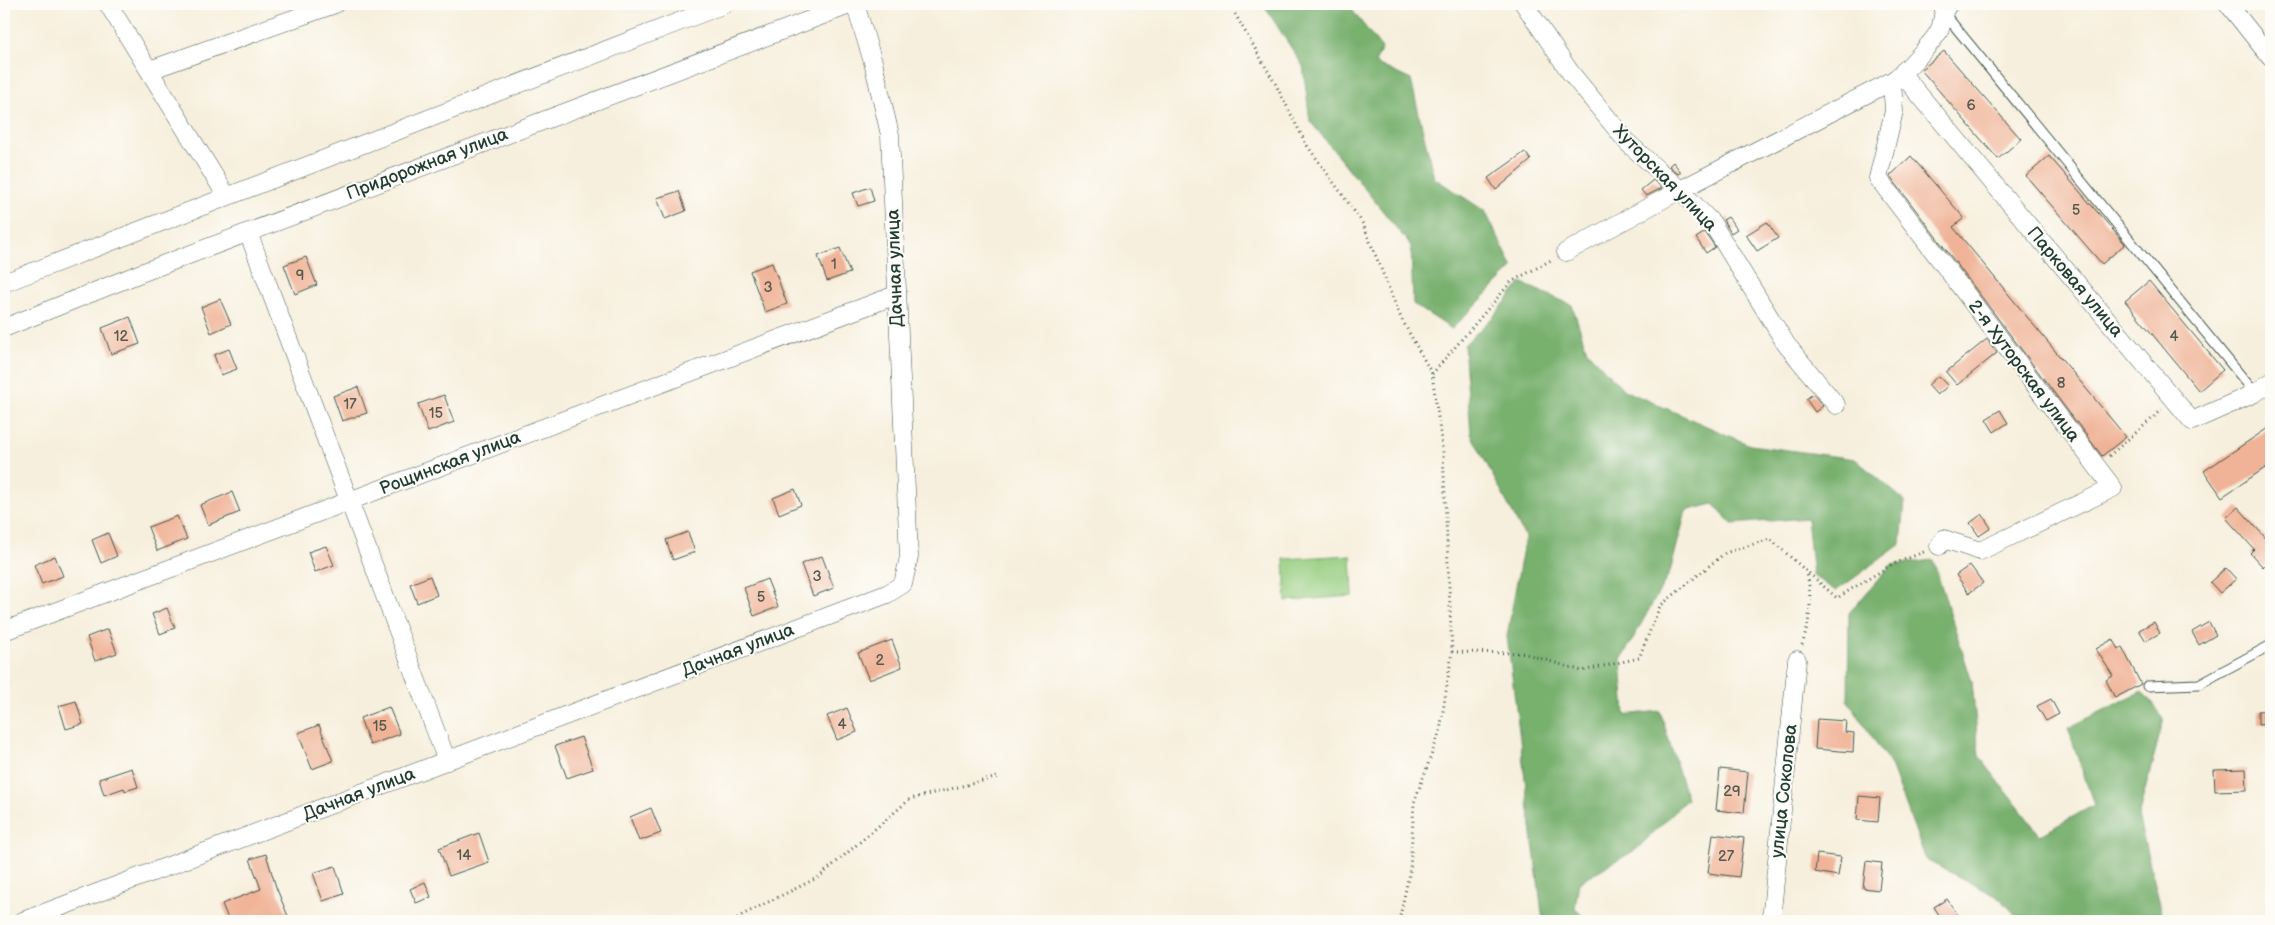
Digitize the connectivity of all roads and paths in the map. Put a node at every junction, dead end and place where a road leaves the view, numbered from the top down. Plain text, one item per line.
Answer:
1 (108, 4) edge
2 (335, 4) edge
3 (725, 4) edge
4 (853, 4) edge
5 (1229, 4) edge
6 (1524, 4) edge
7 (2228, 4) edge
8 (1946, 7) edge
9 (2271, 58) edge
10 (150, 70) junction
11 (1897, 78) junction
12 (1680, 190) junction
13 (226, 195) junction
14 (248, 232) junction
15 (1566, 252) joint
16 (4, 283) edge
17 (896, 295) junction
18 (4, 328) edge
19 (1432, 374) junction
20 (2271, 382) edge
21 (2255, 393) junction
22 (2174, 400) junction
23 (1836, 405) dead end
24 (2097, 466) junction
25 (348, 501) junction
26 (1939, 546) joint
27 (1807, 572) junction
28 (4, 631) edge
29 (2271, 645) edge
30 (1452, 652) junction
31 (1797, 660) joint
32 (2147, 686) dead end
33 (447, 761) junction
34 (998, 776) dead end
35 (23, 921) edge
36 (733, 921) edge
37 (1399, 921) edge
38 (1771, 921) edge

1 - 10 street
2 - 10 street
3 - 13 street
4 - 14 street, Придорожная улица
4 - 17 street, Дачная улица
5 - 19 path
6 - 12 street, Хуторская улица
7 - 9 street
8 - 11 street
8 - 21 lane
10 - 13 street
11 - 12 street
11 - 22 street, Парковая улица
11 - 24 street, 2-я Хуторская улица
12 - 15 street
12 - 23 street, Хуторская улица
13 - 16 street
14 - 18 street, Придорожная улица
14 - 25 street
15 - 19 path
17 - 25 street, Рощинская улица
17 - 33 street, Дачная улица
19 - 30 path
20 - 21 street, Парковая улица
21 - 22 street, Парковая улица
22 - 24 path
24 - 26 street, 2-я Хуторская улица
25 - 28 street, Рощинская улица
25 - 33 street
26 - 27 path
27 - 30 path
27 - 31 path
29 - 32 lane
30 - 37 path
31 - 38 street, улица Соколова
33 - 35 street, Дачная улица
34 - 36 path

